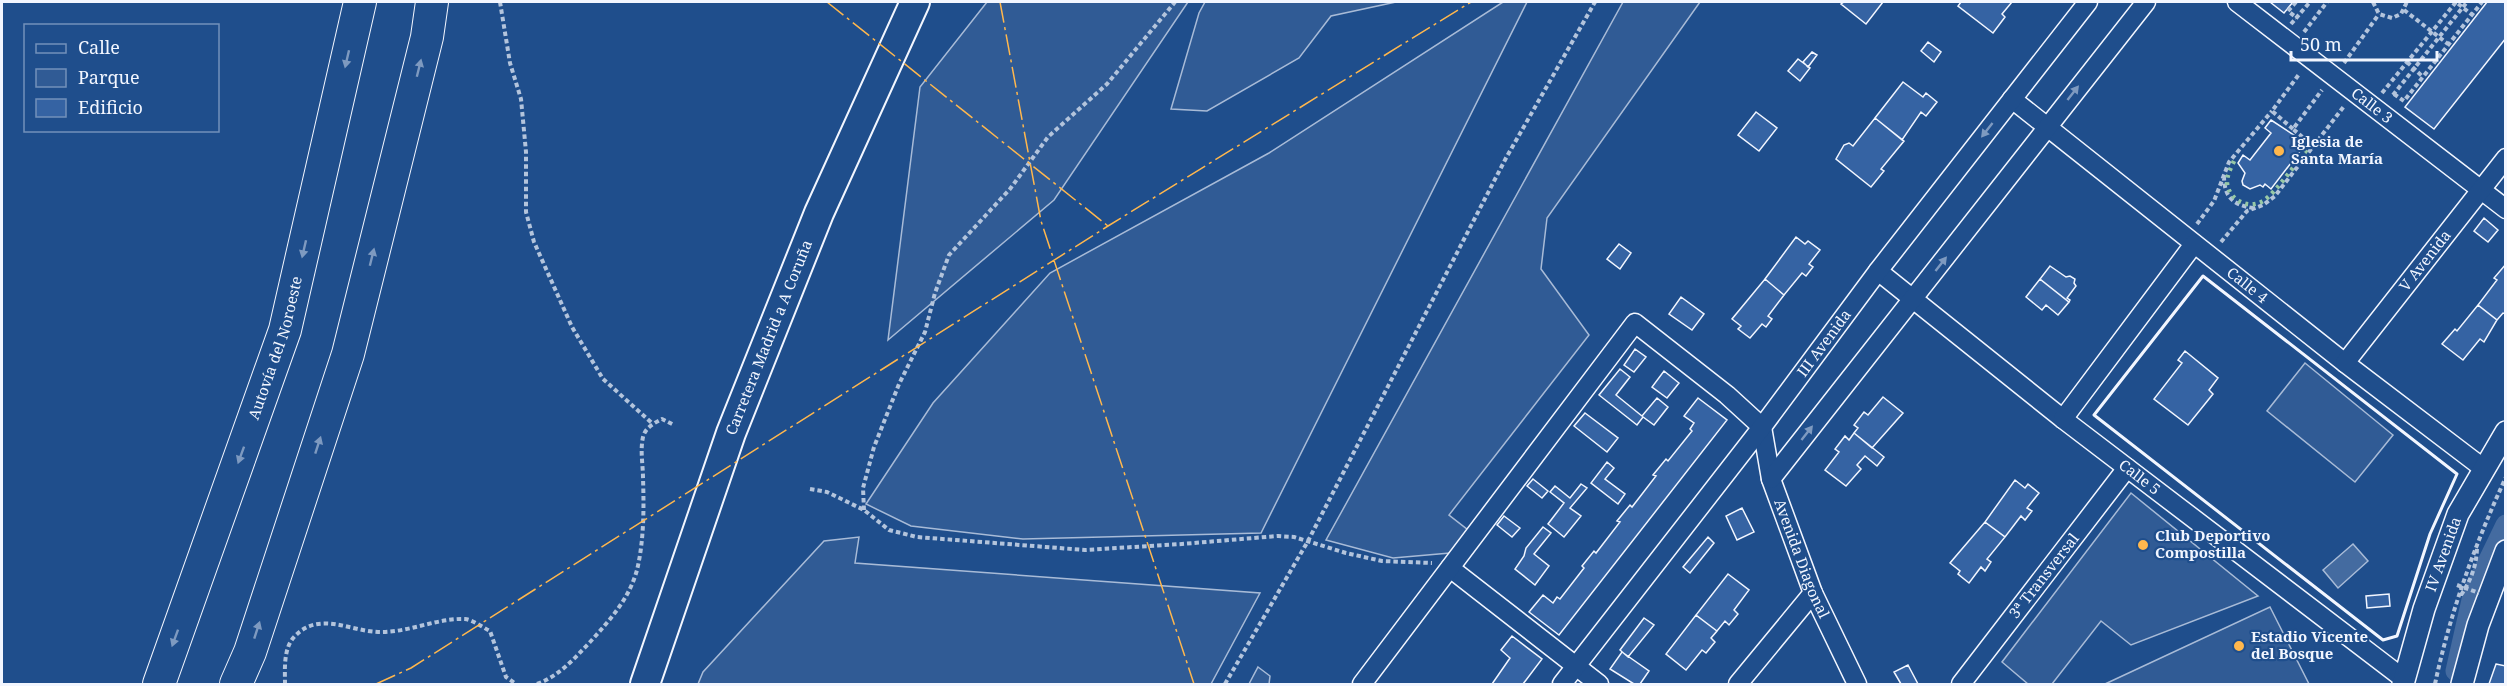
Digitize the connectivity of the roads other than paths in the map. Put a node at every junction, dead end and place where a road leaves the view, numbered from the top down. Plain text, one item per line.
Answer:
1 (360, 2) edge
2 (432, 2) edge
3 (915, 2) edge
4 (2088, 2) edge
5 (2146, 2) edge
6 (2237, 2) edge
7 (2012, 99) junction
8 (2046, 127) junction
9 (2505, 158) edge
10 (2481, 189) junction
11 (2505, 209) edge
12 (2195, 243) junction
13 (1878, 271) junction
14 (1914, 298) junction
15 (2345, 363) junction
16 (2063, 418) junction
17 (1762, 427) junction
18 (2505, 432) edge
19 (2127, 468) junction
20 (2483, 468) junction
21 (1771, 479) junction
22 (2505, 551) edge
23 (1452, 565) junction
24 (1813, 593) junction
25 (1577, 666) junction
26 (2403, 682) edge
27 (159, 684) edge
28 (236, 684) edge
29 (645, 684) edge
30 (1362, 684) edge
31 (1562, 684) edge
32 (1599, 684) edge
33 (1738, 684) edge
34 (1857, 684) edge
35 (1961, 684) edge
36 (2462, 684) edge

1 -> 27 highway, Autovía del Noroeste
28 -> 2 highway
3 - 29 highway, Carretera Madrid a A Coruña
4 - 7 street, III Avenida
8 -> 5 street
6 - 10 street, Calle 3
7 - 8 street, Calle 4
7 -> 13 street, III Avenida
8 - 12 street, Calle 4
14 -> 8 street
9 - 10 street, V Avenida
10 - 11 street, Calle 3
10 - 15 street, V Avenida
12 - 15 street, Calle 4
12 - 16 street
13 - 14 street, Calle 5
13 - 17 street, III Avenida
14 - 16 street, Calle 5
21 -> 14 street
15 - 20 street, Calle 4
16 - 19 street, Calle 5
17 - 21 street, Avenida Diagonal
17 - 23 street
17 - 25 street, III Avenida
18 - 20 street, IV Avenida
19 - 26 street, Calle 5
19 - 35 street, 3ª Transversal
20 - 26 street, IV Avenida
21 - 24 street, Avenida Diagonal
22 - 36 street
23 - 25 street
23 - 30 street
24 - 33 street
24 - 34 street, Avenida Diagonal
25 - 31 street, III Avenida
25 - 32 street

